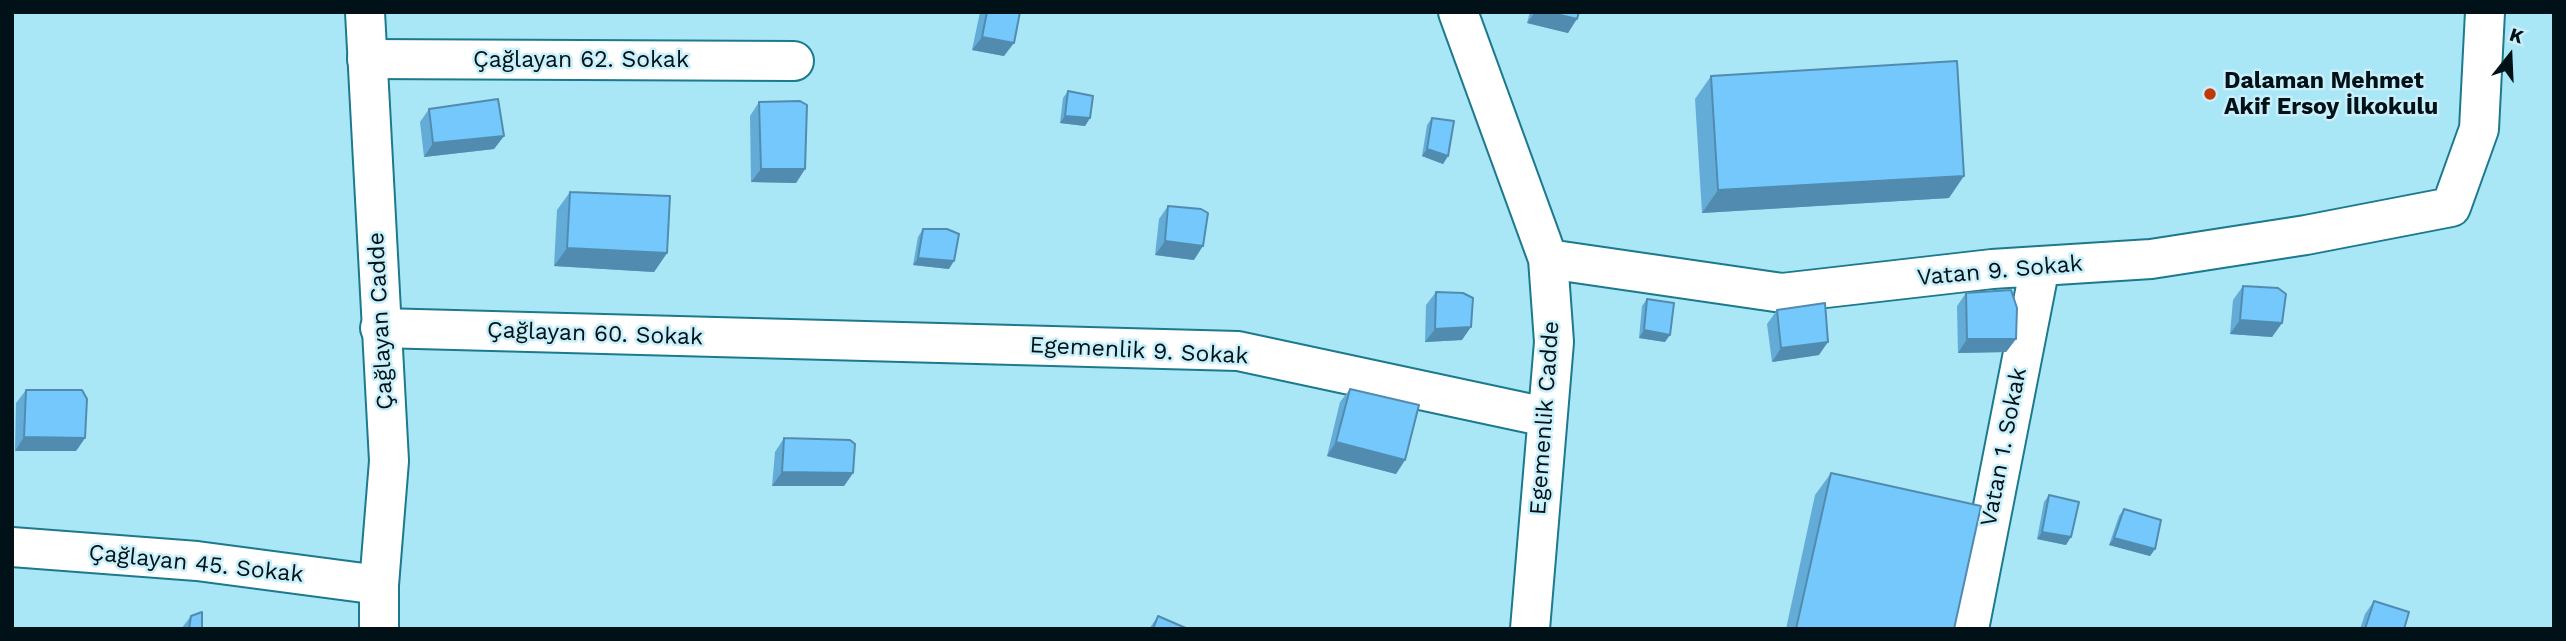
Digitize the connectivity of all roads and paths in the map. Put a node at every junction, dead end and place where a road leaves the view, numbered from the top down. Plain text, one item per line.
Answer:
1 (365, 12) edge
2 (1458, 12) edge
3 (2485, 12) edge
4 (367, 59) junction
5 (794, 61) dead end
6 (1548, 259) junction
7 (2040, 266) junction
8 (380, 328) junction
9 (809, 340) joint
10 (1546, 417) junction
11 (12, 547) edge
12 (379, 585) junction
13 (379, 629) edge
14 (1530, 629) edge
15 (1969, 629) edge

1 - 4 street, Çağlayan Cadde
2 - 6 street, Egemenlik Cadde
3 - 7 street, Vatan 9. Sokak
4 - 5 street, Çağlayan 62. Sokak
4 - 8 street, Çağlayan Cadde
6 - 7 street, Vatan 9. Sokak
6 - 10 street, Egemenlik Cadde
7 - 15 street, Vatan 1. Sokak
8 - 9 street, Çağlayan 60. Sokak
8 - 12 street, Çağlayan Cadde
9 - 10 street, Egemenlik 9. Sokak
10 - 14 street, Egemenlik Cadde
11 - 12 street, Çağlayan 45. Sokak
12 - 13 street, Çağlayan Cadde

